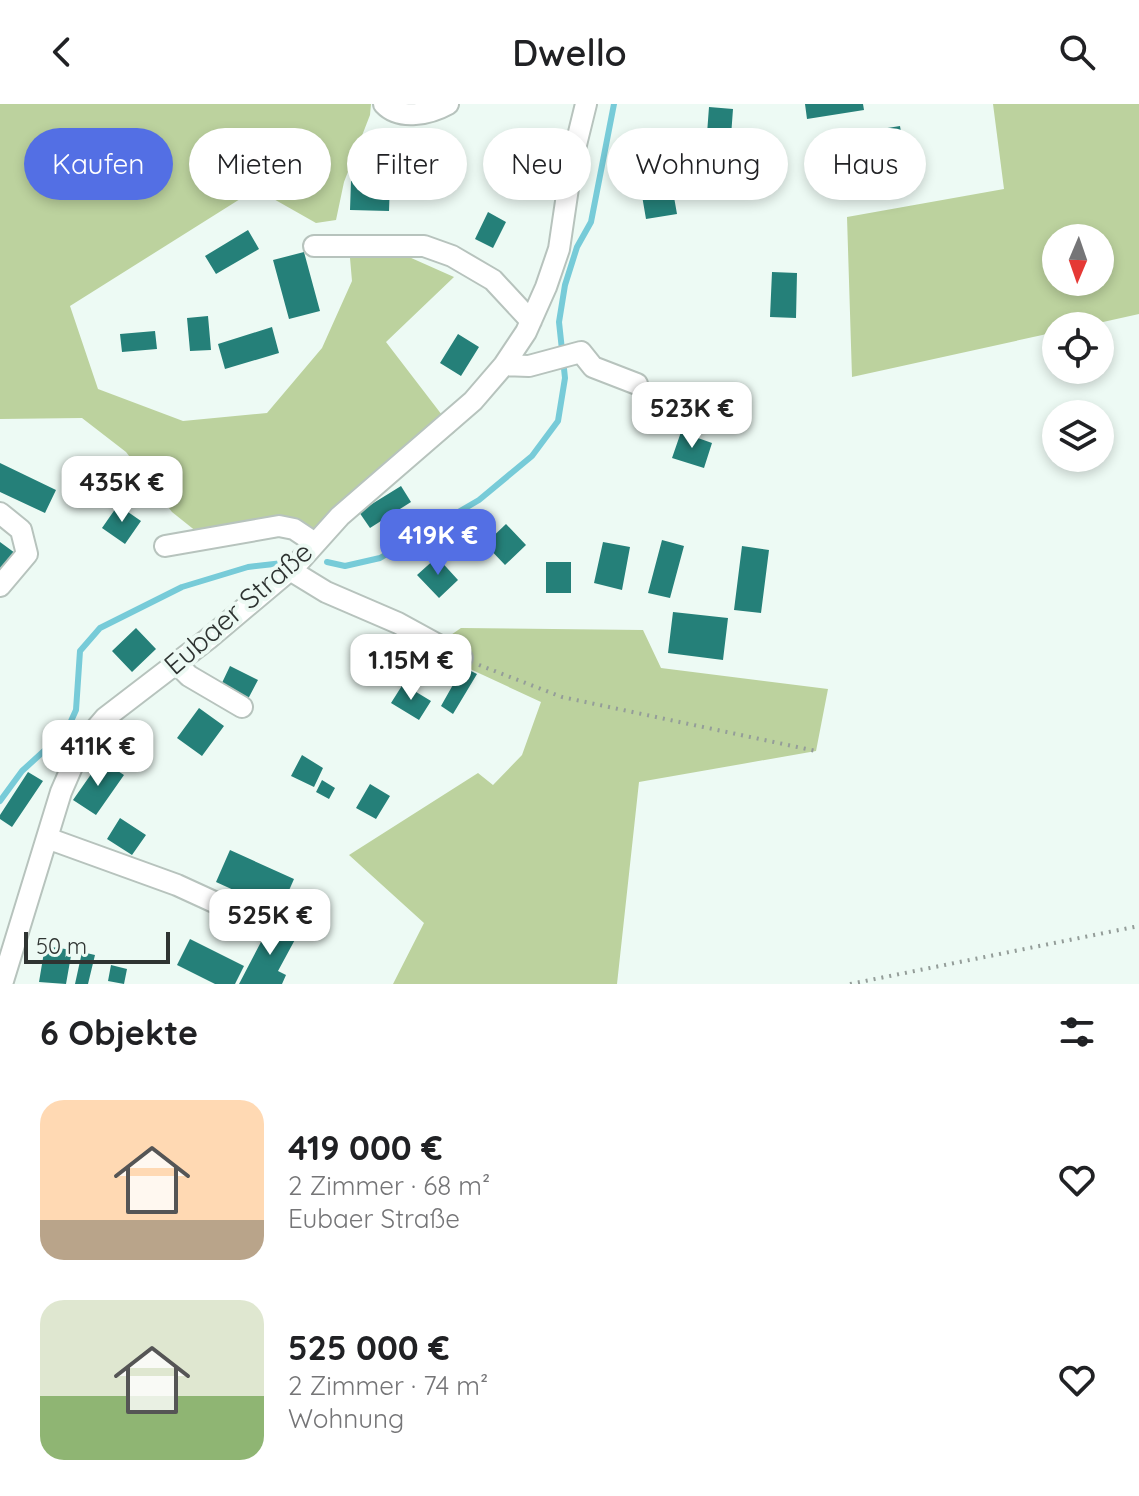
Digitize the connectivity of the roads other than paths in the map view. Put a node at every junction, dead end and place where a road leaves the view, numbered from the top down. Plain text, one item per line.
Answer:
1 (384, 104) edge
2 (448, 104) edge
3 (586, 104) edge
4 (314, 246) dead end
5 (531, 321) junction
6 (504, 365) junction
7 (637, 384) dead end
8 (0, 513) edge
9 (315, 543) junction
10 (165, 546) dead end
11 (290, 570) junction
12 (0, 586) edge
13 (462, 658) road end
14 (177, 664) junction
15 (242, 707) dead end
16 (47, 838) junction
17 (225, 907) dead end
18 (2, 984) edge

1 - 2 street
3 - 5 street, Eubaer Straße
4 - 5 street
5 - 6 street, Eubaer Straße
6 - 7 street
6 - 9 street, Eubaer Straße
8 - 12 street
9 - 10 street
9 - 11 street, Eubaer Straße
11 - 13 street
11 - 14 street, Eubaer Straße
14 - 15 street
14 - 16 street, Eubaer Straße
16 - 17 street
16 - 18 street, Eubaer Straße

